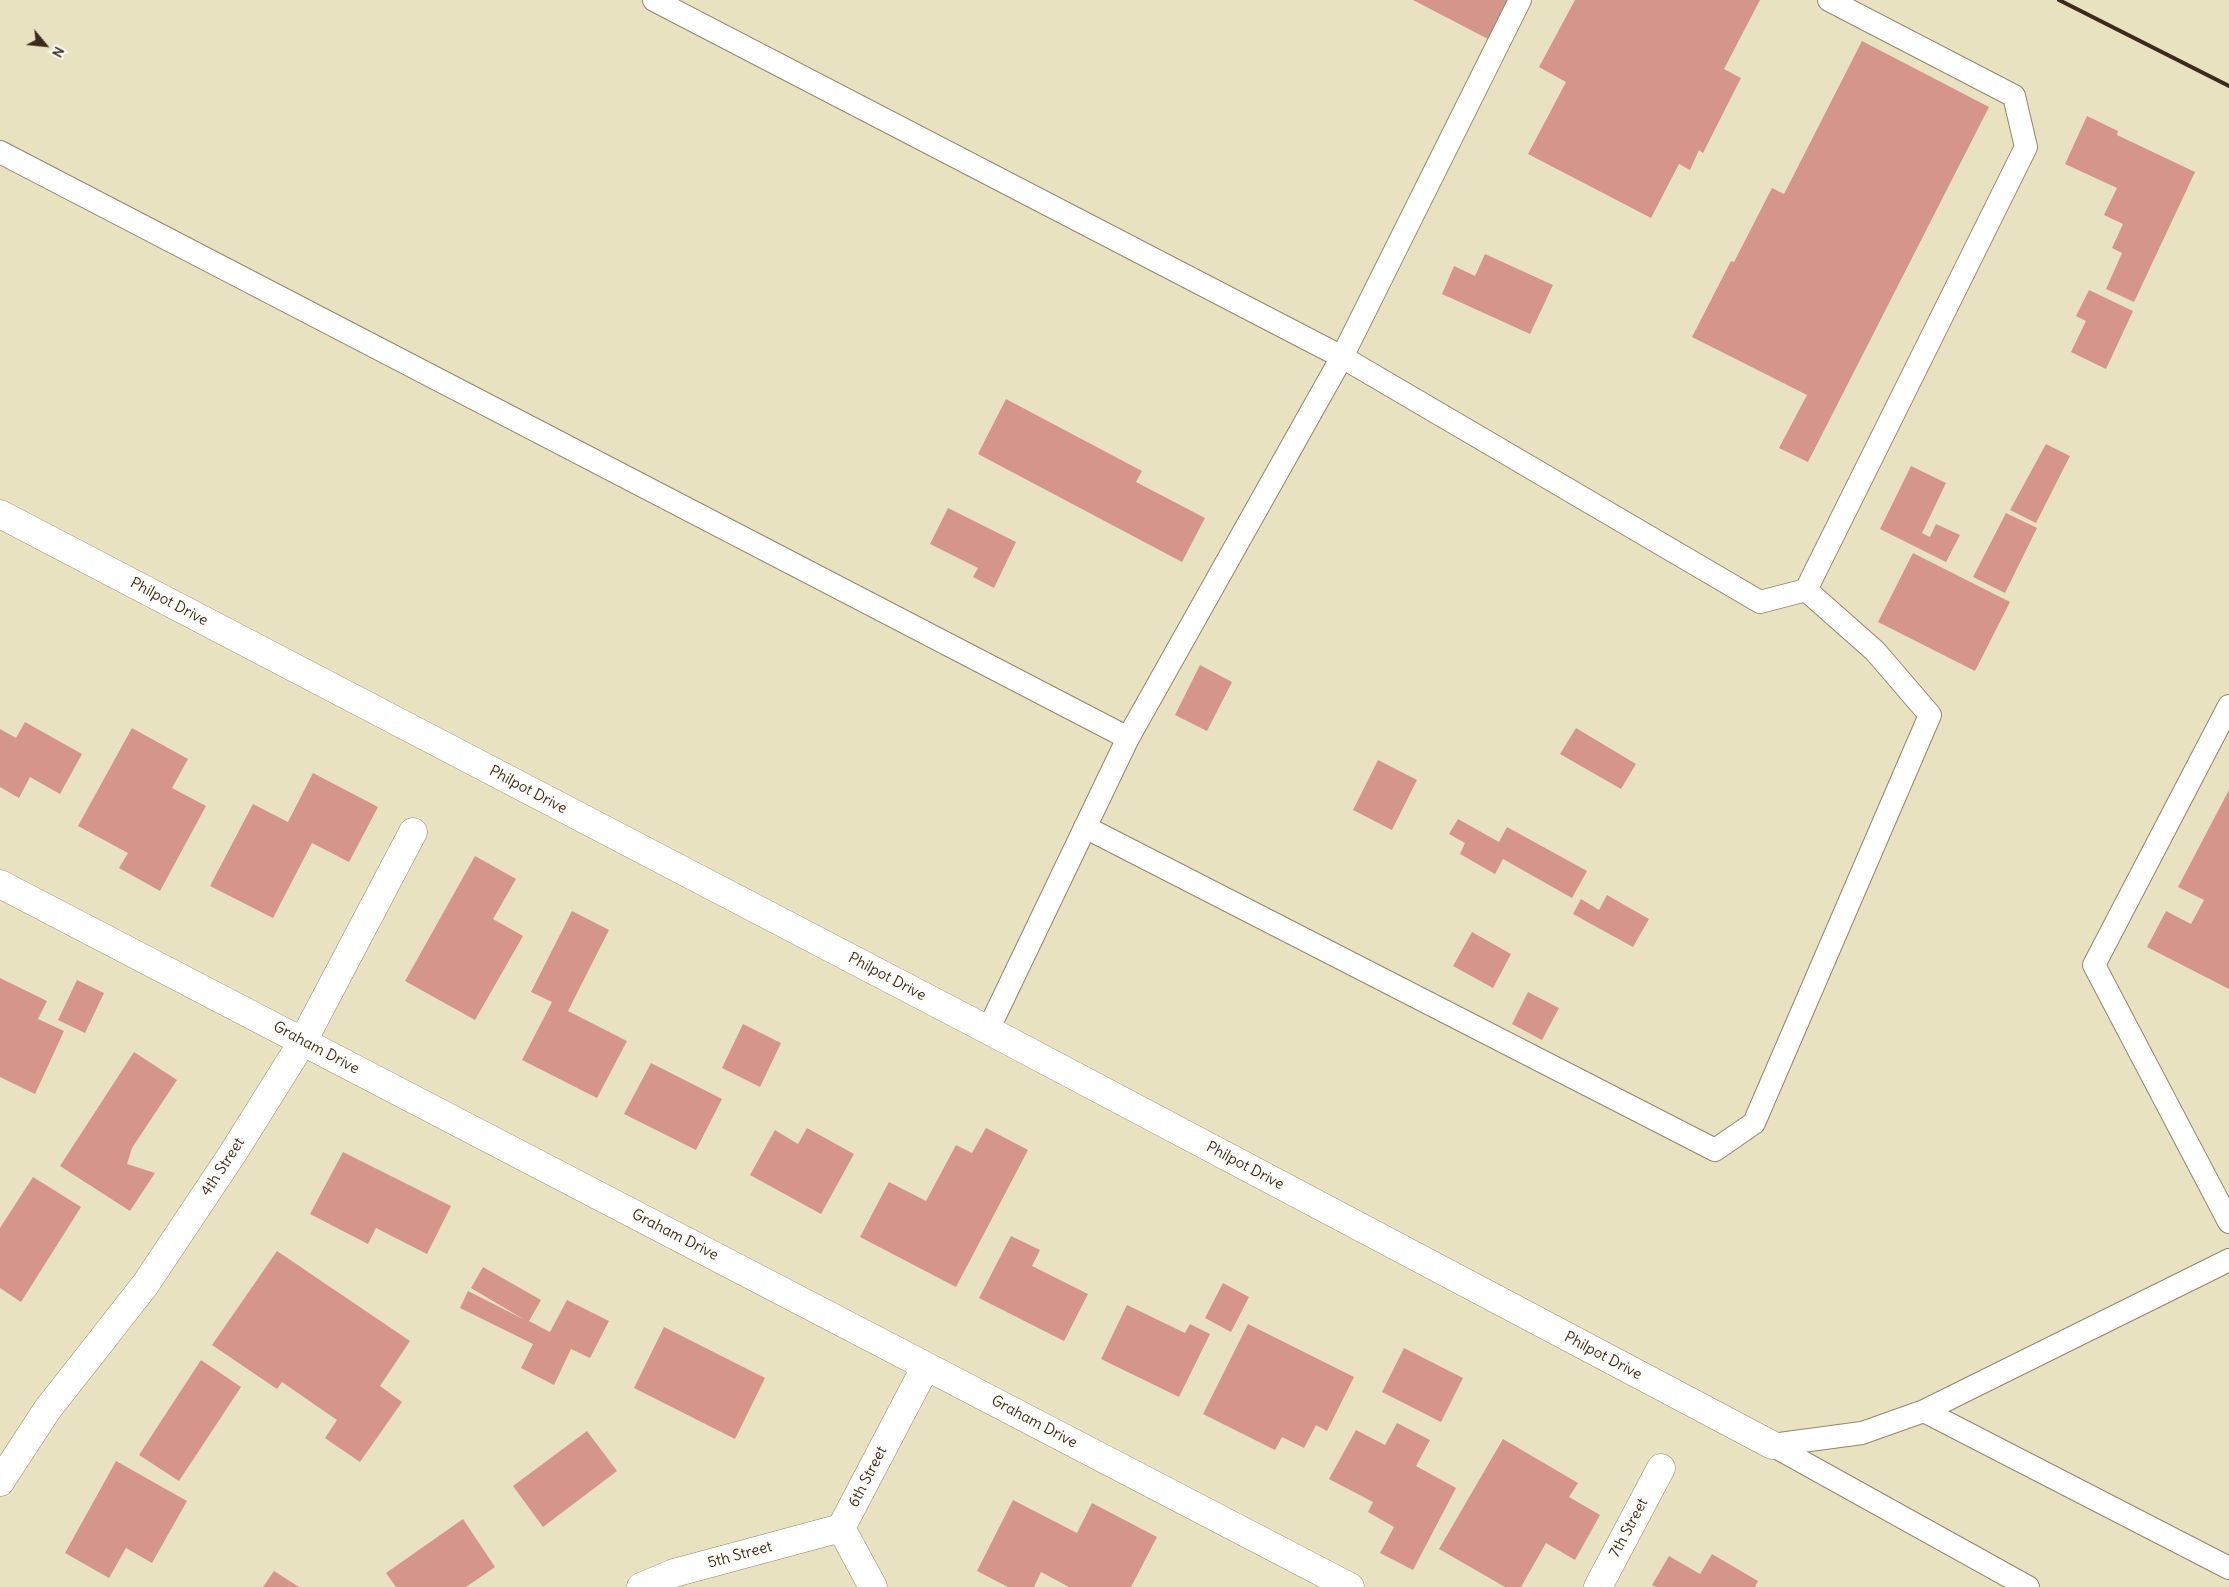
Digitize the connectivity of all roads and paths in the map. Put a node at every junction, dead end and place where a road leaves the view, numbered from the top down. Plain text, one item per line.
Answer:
1 (654, 0) edge
2 (1520, 0) edge
3 (1829, 0) edge
4 (0, 152) edge
5 (1342, 357) junction
6 (0, 514) edge
7 (1806, 590) junction
8 (2229, 706) edge
9 (1128, 738) junction
10 (1085, 827) junction
11 (412, 832) dead end
12 (0, 884) edge
13 (988, 1030) junction
14 (303, 1041) junction
15 (2229, 1222) edge
16 (2229, 1260) edge
17 (926, 1366) junction
18 (1924, 1411) junction
19 (1772, 1445) junction
20 (1660, 1468) dead end
21 (0, 1482) edge
22 (841, 1528) junction
23 (2229, 1568) edge
24 (641, 1587) edge
25 (874, 1587) edge
26 (1350, 1587) edge
27 (1598, 1587) edge
28 (2028, 1587) edge

1 - 5 lane
2 - 5 lane
3 - 7 lane
4 - 9 lane
5 - 7 lane
5 - 9 lane
6 - 13 street, Philpot Drive
7 - 10 lane
8 - 15 lane
9 - 10 lane
10 - 13 lane
11 - 14 street, 4th Street
12 - 14 street, Graham Drive
13 - 19 street, Philpot Drive
14 - 17 street, Graham Drive
14 - 21 street, 4th Street
16 - 18 lane
17 - 22 street, 6th Street
17 - 26 street, Graham Drive
18 - 19 lane
18 - 23 lane
19 - 28 lane
20 - 27 street, 7th Street
22 - 24 street, 5th Street
22 - 25 street

